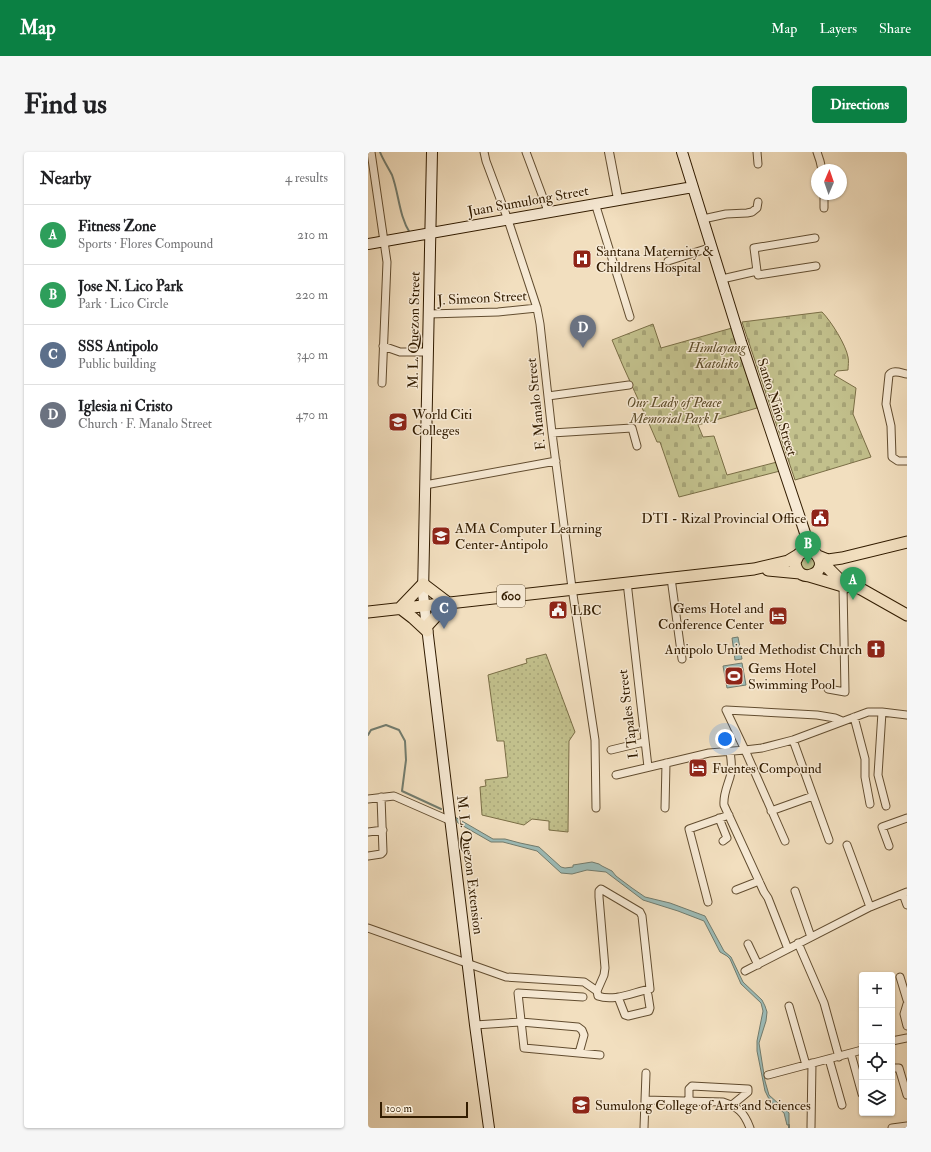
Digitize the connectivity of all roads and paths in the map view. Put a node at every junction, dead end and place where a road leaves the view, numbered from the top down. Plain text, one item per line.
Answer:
1 (371, 152) edge
2 (432, 152) edge
3 (484, 152) edge
4 (526, 152) edge
5 (609, 152) edge
6 (682, 152) edge
7 (757, 152) edge
8 (817, 152) edge
9 (758, 164) dead end
10 (821, 164) edge
11 (693, 186) junction
12 (618, 199) junction
13 (824, 200) edge
14 (758, 202) dead end
15 (595, 204) junction
16 (824, 208) dead end
17 (548, 212) junction
18 (703, 219) junction
19 (508, 220) junction
20 (430, 233) junction
21 (814, 238) dead end
22 (384, 241) junction
23 (368, 244) edge
24 (712, 247) junction
25 (668, 262) dead end
26 (816, 266) dead end
27 (757, 270) junction
28 (722, 279) junction
29 (537, 308) junction
30 (429, 314) junction
31 (630, 317) dead end
32 (383, 346) junction
33 (428, 352) junction
34 (907, 374) edge
35 (382, 383) dead end
36 (629, 385) dead end
37 (548, 396) junction
38 (552, 433) junction
39 (637, 446) dead end
40 (556, 461) junction
41 (907, 461) edge
42 (425, 486) junction
43 (805, 533) junction
44 (907, 542) edge
45 (800, 554) junction
46 (815, 565) junction
47 (754, 569) junction
48 (671, 578) junction
49 (627, 582) junction
50 (423, 584) junction
51 (843, 586) junction
52 (572, 588) junction
53 (873, 596) junction
54 (448, 603) junction
55 (424, 605) junction
56 (400, 608) junction
57 (368, 612) edge
58 (907, 615) edge
59 (427, 629) junction
60 (682, 659) dead end
61 (828, 689) dead end
62 (882, 712) junction
63 (907, 715) edge
64 (854, 717) junction
65 (842, 721) junction
66 (793, 740) junction
67 (644, 742) junction
68 (611, 750) dead end
69 (745, 750) junction
70 (730, 751) junction
71 (666, 763) junction
72 (648, 767) junction
73 (616, 775) dead end
74 (813, 796) junction
75 (381, 797) junction
76 (368, 799) edge
77 (870, 804) dead end
78 (886, 806) dead end
79 (596, 808) dead end
80 (665, 808) dead end
81 (771, 811) junction
82 (729, 815) junction
83 (719, 818) junction
84 (907, 818) edge
85 (451, 821) junction
86 (383, 830) junction
87 (368, 832) edge
88 (829, 840) dead end
89 (723, 841) dead end
90 (784, 841) dead end
91 (847, 845) dead end
92 (889, 846) dead end
93 (368, 856) edge
94 (759, 881) junction
95 (736, 890) dead end
96 (795, 891) dead end
97 (905, 893) edge
98 (708, 902) dead end
99 (907, 905) edge
100 (870, 907) junction
101 (368, 928) edge
102 (811, 936) junction
103 (798, 943) junction
104 (748, 944) dead end
105 (788, 949) junction
106 (468, 963) junction
107 (758, 965) junction
108 (745, 971) dead end
109 (900, 977) dead end
110 (597, 991) junction
111 (649, 992) junction
112 (583, 997) dead end
113 (618, 997) junction
114 (907, 1000) edge
115 (907, 1004) edge
116 (789, 1006) dead end
117 (650, 1009) junction
118 (651, 1017) dead end
119 (521, 1022) junction
120 (475, 1025) junction
121 (907, 1026) edge
122 (907, 1038) edge
123 (895, 1040) edge
124 (859, 1051) edge
125 (579, 1053) junction
126 (851, 1054) junction
127 (600, 1055) dead end
128 (839, 1057) junction
129 (829, 1059) junction
130 (809, 1064) junction
131 (895, 1068) edge
132 (646, 1073) dead end
133 (768, 1075) dead end
134 (859, 1083) edge
135 (907, 1095) edge
136 (645, 1100) junction
137 (689, 1101) junction
138 (732, 1105) junction
139 (842, 1105) dead end
140 (907, 1126) edge
141 (811, 1127) edge
142 (489, 1128) edge
143 (644, 1128) edge
144 (750, 1128) edge
145 (892, 1128) edge

1 - 22 street
2 - 20 main road, M. L. Quezon Street
3 - 19 street, F. Manalo Street
4 - 17 street
5 - 12 street
6 - 11 main road, Santo Niño Street
7 - 9 street
8 - 10 street
11 - 12 main road, Juan Sumulong Street
11 - 18 main road, Santo Niño Street
12 - 15 main road, Juan Sumulong Street
13 - 16 street
14 - 18 street
15 - 17 main road, Juan Sumulong Street
15 - 31 street
17 - 19 main road, Juan Sumulong Street
18 - 24 main road, Santo Niño Street
19 - 20 main road, Juan Sumulong Street
19 - 29 street, F. Manalo Street
20 - 22 main road, Juan Sumulong Street
20 - 30 main road, M. L. Quezon Street
21 - 27 street
22 - 23 main road, Juan Sumulong Street
22 - 32 street
24 - 25 street
24 - 28 main road, Santo Niño Street
26 - 27 street
27 - 28 street
28 - 43 main road, Santo Niño Street
29 - 30 street, J. Simeon Street
29 - 37 street, F. Manalo Street
30 - 33 main road, M. L. Quezon Street
32 - 33 street
32 - 35 street
33 - 42 main road, M. L. Quezon Street
34 - 41 street
36 - 37 street
37 - 38 street, F. Manalo Street
38 - 39 street
38 - 40 street, F. Manalo Street
40 - 42 street
40 - 52 street, F. Manalo Street
42 - 50 main road, M. L. Quezon Street
43 - 45 main road
43 - 46 main road, Santo Niño Street
44 - 46 main road, 600
45 - 46 main road, 600
45 - 46 main road
45 - 47 main road, 600
46 - 47 main road, 600
46 - 51 main road
46 - 53 main road
47 - 48 main road, 600
48 - 49 main road, 600
48 - 60 street
49 - 52 main road, 600
49 - 67 street, I. Tapales Street
50 - 54 main road
50 - 55 main road, M. L. Quezon Street
50 - 56 main road
51 - 53 main road
51 - 61 street
52 - 54 main road, 600
52 - 79 street, F. Manalo Street
53 - 58 main road
54 - 55 main road, 600
54 - 59 main road
55 - 56 main road, 600
55 - 59 main road, M. L. Quezon Extension
56 - 57 main road, 600
56 - 59 main road
59 - 85 main road, M. L. Quezon Extension
62 - 63 street, I. Tapales Street
62 - 64 street, I. Tapales Street
62 - 78 street
64 - 65 street, I. Tapales Street
64 - 77 street
65 - 66 street, I. Tapales Street
65 - 69 street
66 - 69 street, I. Tapales Street
66 - 74 street
67 - 68 street
67 - 72 street, I. Tapales Street
69 - 70 street, I. Tapales Street
69 - 81 street
70 - 71 street, I. Tapales Street
70 - 82 street
71 - 72 street, I. Tapales Street
71 - 80 street
72 - 73 street
74 - 81 street
74 - 88 street
75 - 76 street
75 - 85 street
75 - 86 street
81 - 90 street
82 - 83 street
82 - 94 street
83 - 89 street
83 - 98 street
84 - 92 street
85 - 106 main road, M. L. Quezon Extension
86 - 87 street
86 - 93 street
91 - 100 street
94 - 95 street
94 - 105 street
96 - 102 street
97 - 99 street
97 - 100 street
100 - 102 street
101 - 106 street
102 - 103 street
103 - 105 street
103 - 128 street
104 - 107 street
105 - 107 street
106 - 110 street
106 - 120 main road, M. L. Quezon Extension
107 - 108 street
109 - 114 street
110 - 111 street
110 - 113 street
111 - 113 street
111 - 117 street
112 - 119 street
113 - 117 street
115 - 121 street
116 - 130 street
117 - 118 street
119 - 120 street
119 - 125 street
119 - 125 street
120 - 142 main road, M. L. Quezon Extension
122 - 123 street
124 - 126 street
125 - 127 street
126 - 128 street
126 - 134 street
128 - 129 street
129 - 130 street
129 - 139 street
130 - 133 street
130 - 141 street
131 - 135 street
132 - 136 street
136 - 137 street
136 - 143 street
137 - 138 street
137 - 138 street
138 - 144 street
140 - 145 street

